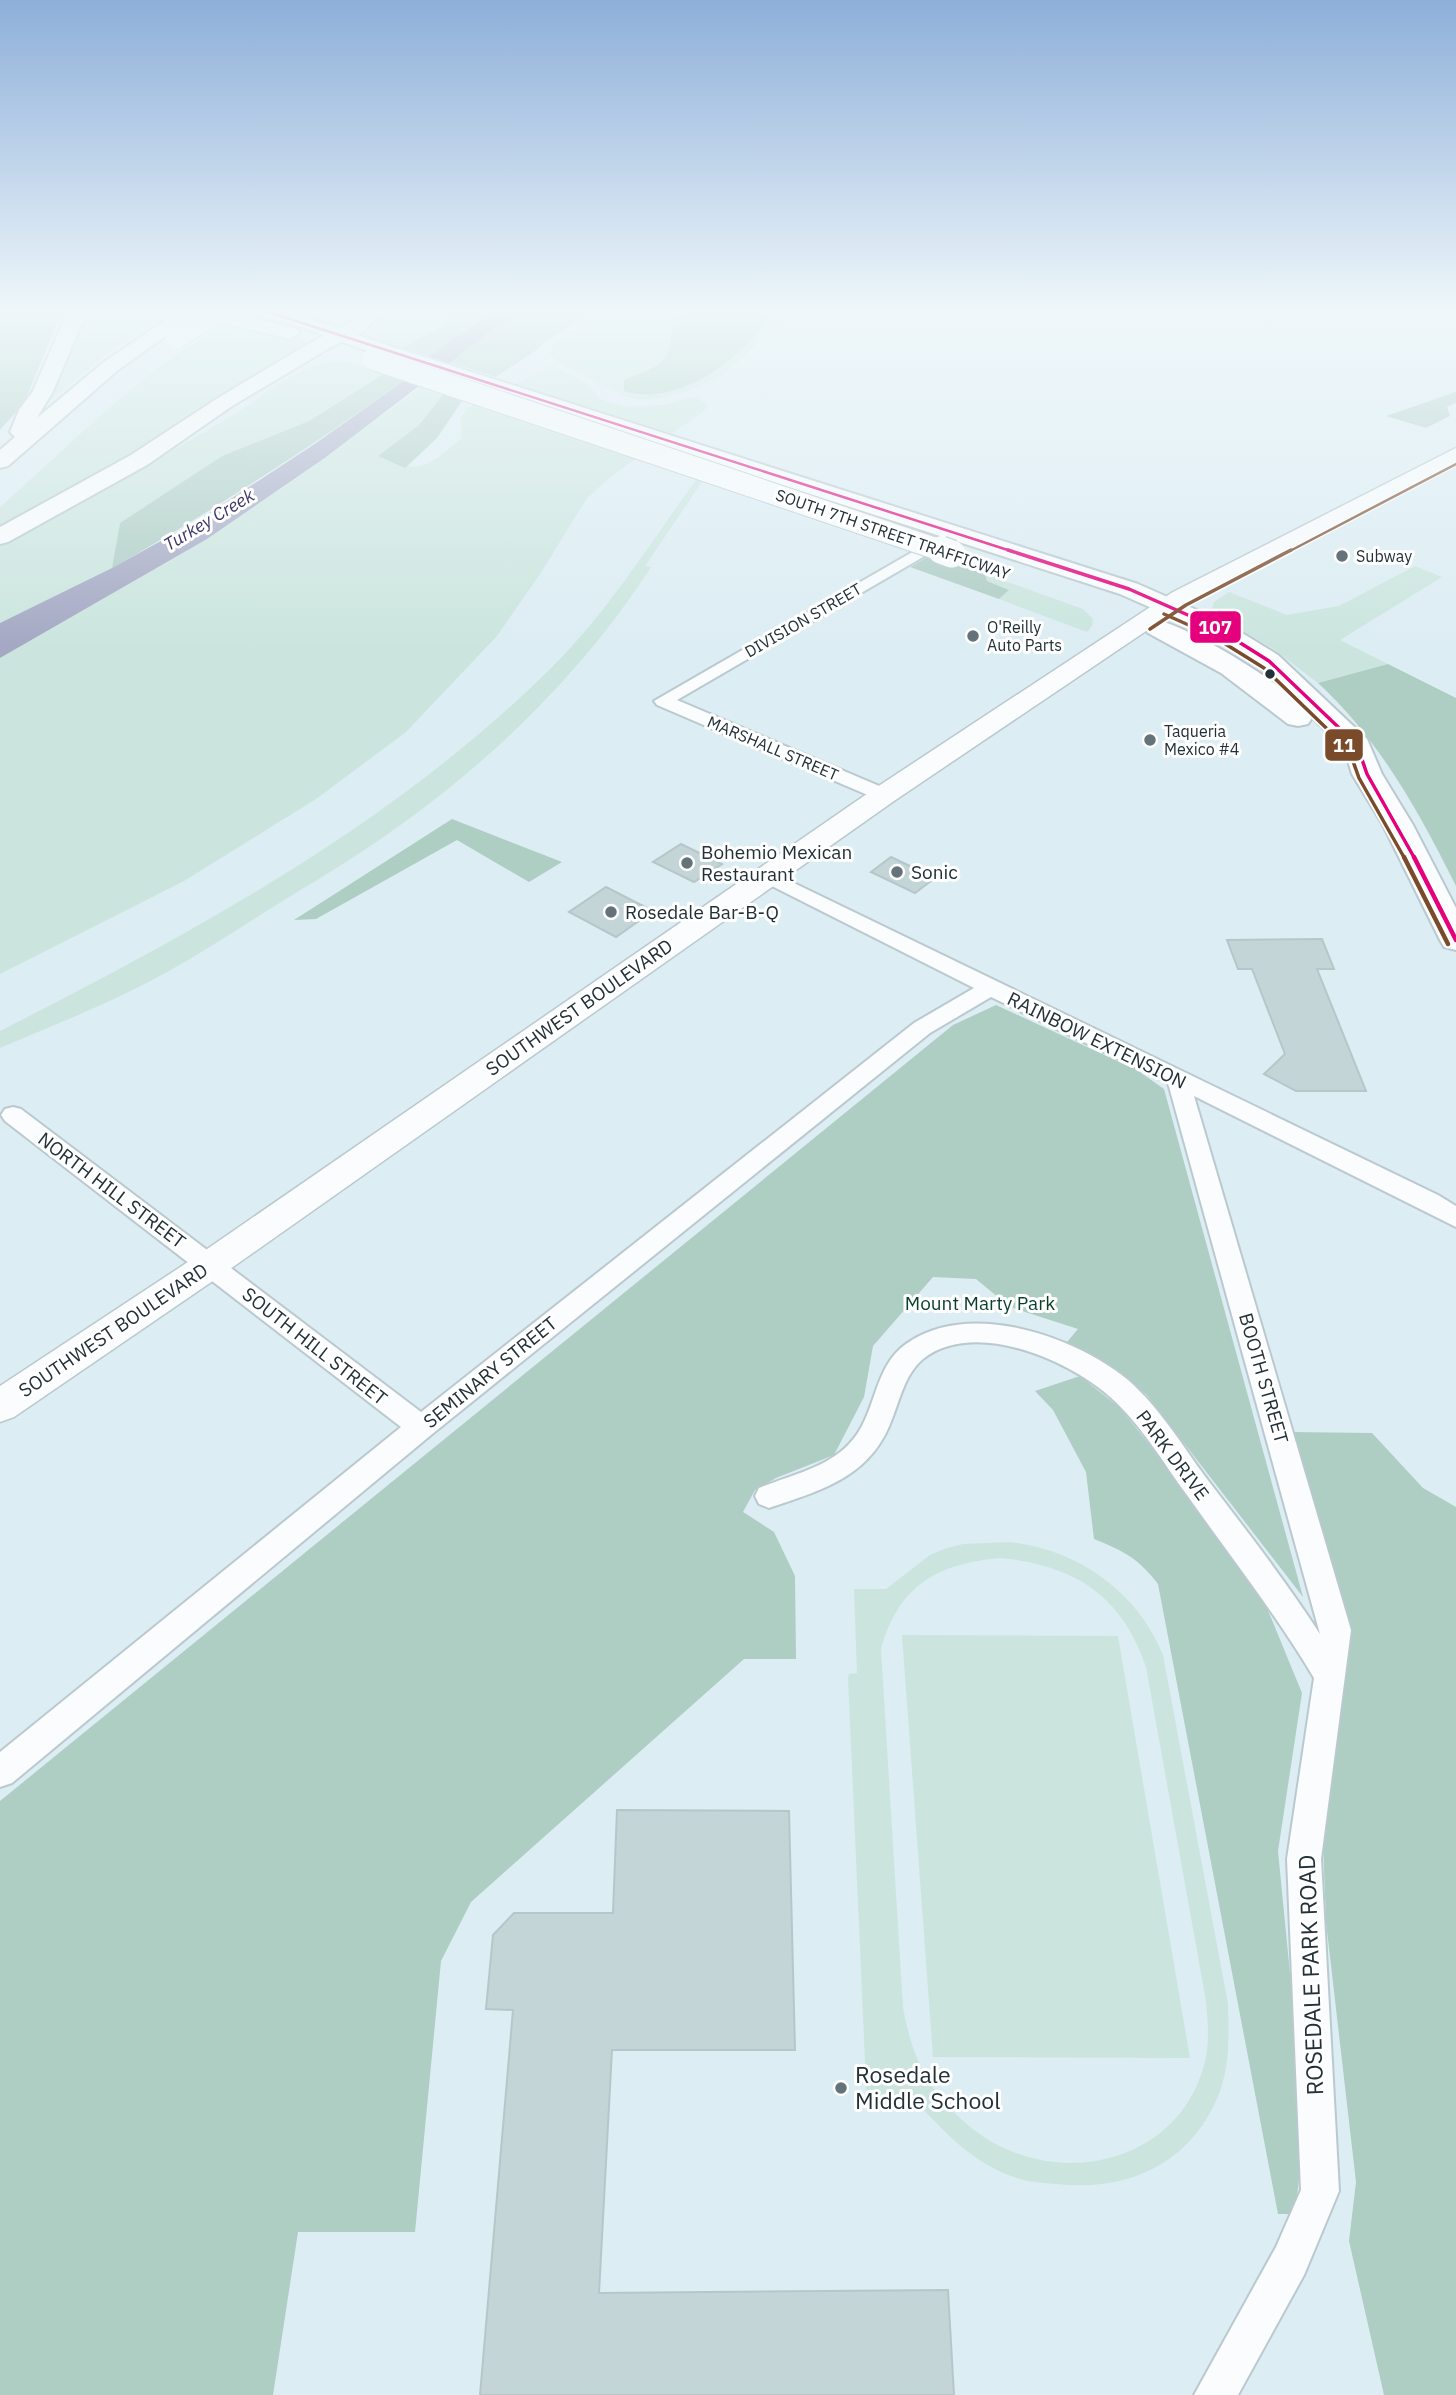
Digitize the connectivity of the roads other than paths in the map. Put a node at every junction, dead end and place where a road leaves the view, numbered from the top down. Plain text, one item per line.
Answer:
1 (24, 423) edge
2 (50, 423) edge
3 (63, 423) edge
4 (194, 423) edge
5 (578, 423) edge
6 (595, 423) edge
7 (1456, 454) edge
8 (7, 463) edge
9 (0, 537) edge
10 (947, 547) junction
11 (1168, 606) junction
12 (1125, 614) junction
13 (663, 701) joint
14 (1367, 774) junction
15 (884, 795) junction
16 (767, 876) junction
17 (1456, 940) edge
18 (990, 988) junction
19 (1178, 1080) junction
20 (13, 1115) dead end
21 (1429, 1201) junction
22 (1456, 1210) edge
23 (1456, 1218) edge
24 (210, 1265) junction
25 (0, 1406) edge
26 (421, 1427) junction
27 (769, 1496) dead end
28 (1330, 1677) junction
29 (0, 1772) edge
30 (1215, 2395) edge

1 - 8 main road
2 - 8 main road
3 - 8 main road
4 - 9 main road
5 - 10 main road, SOUTH 7TH STREET TRAFFICWAY, bridge
6 - 11 main road, SOUTH 7TH STREET TRAFFICWAY
7 - 11 main road, SOUTHWEST BOULEVARD
10 - 12 main road, SOUTH 7TH STREET TRAFFICWAY
10 - 13 street, DIVISION STREET
11 - 12 main road, SOUTHWEST BOULEVARD
11 - 14 main road, SOUTH 7TH STREET TRAFFICWAY
12 - 14 main road, SOUTH 7TH STREET TRAFFICWAY
12 - 15 main road, SOUTHWEST BOULEVARD
13 - 15 street, MARSHALL STREET
14 - 17 main road
15 - 16 main road, SOUTHWEST BOULEVARD
16 - 18 street, RAINBOW EXTENSION
16 - 24 main road, SOUTHWEST BOULEVARD
18 - 19 street, RAINBOW EXTENSION
18 - 26 street, SEMINARY STREET
19 - 21 street, RAINBOW EXTENSION
19 - 28 street, BOOTH STREET
20 - 24 street, NORTH HILL STREET
21 - 22 street, RAINBOW EXTENSION
21 - 23 street, RAINBOW EXTENSION
24 - 25 main road, SOUTHWEST BOULEVARD
24 - 26 street, SOUTH HILL STREET
26 - 29 street, SEMINARY STREET
27 - 28 street, PARK DRIVE
28 - 30 street, ROSEDALE PARK ROAD

